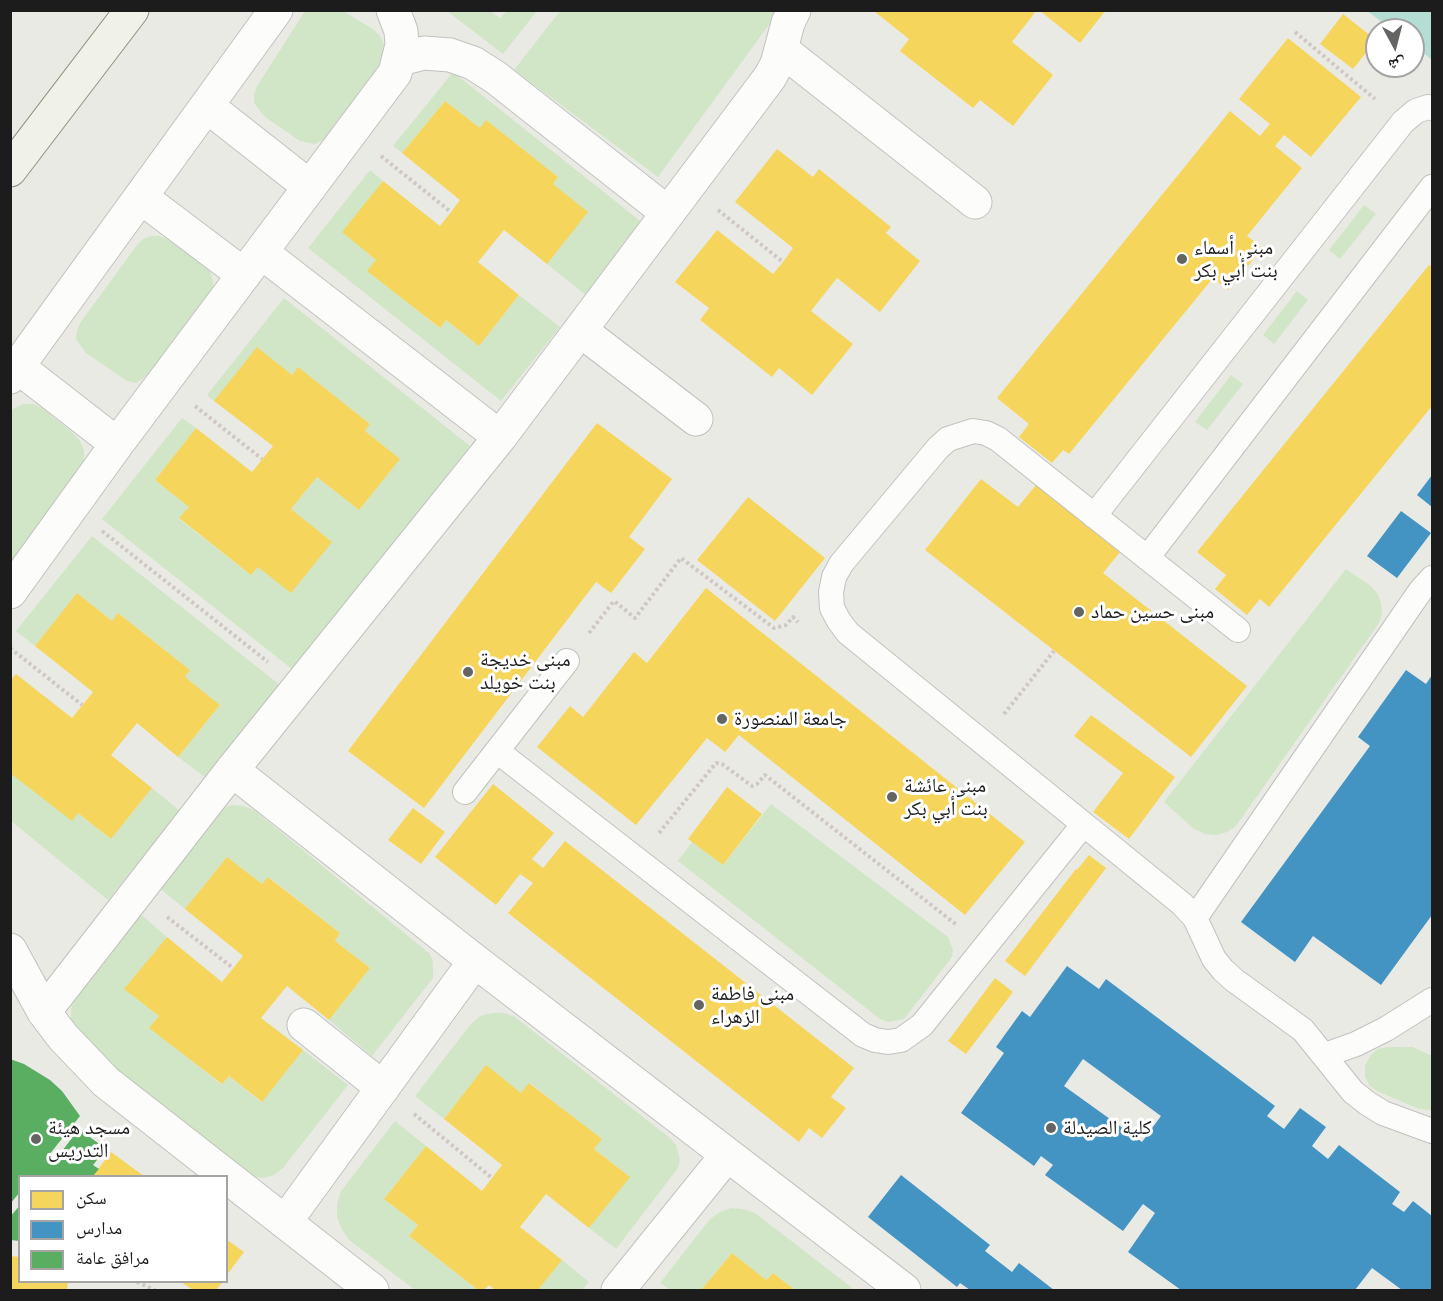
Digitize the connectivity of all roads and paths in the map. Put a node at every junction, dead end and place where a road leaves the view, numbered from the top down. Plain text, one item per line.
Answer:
1 (132, 10) edge
2 (276, 10) edge
3 (393, 10) edge
4 (794, 10) edge
5 (1295, 32) dead end
6 (782, 50) junction
7 (400, 59) junction
8 (207, 106) junction
9 (1432, 108) edge
10 (1403, 122) junction
11 (351, 132) junction
12 (10, 170) edge
13 (688, 186) junction
14 (310, 187) junction
15 (1432, 187) edge
16 (142, 198) junction
17 (975, 202) dead end
18 (451, 212) dead end
19 (668, 213) junction
20 (783, 262) dead end
21 (252, 264) junction
22 (580, 330) junction
23 (14, 372) edge
24 (164, 381) junction
25 (696, 419) dead end
26 (500, 437) junction
27 (117, 444) junction
28 (262, 459) dead end
29 (72, 507) junction
30 (1094, 516) junction
31 (1147, 558) junction
32 (1432, 578) edge
33 (10, 592) edge
34 (838, 621) junction
35 (1238, 630) dead end
36 (10, 648) edge
37 (1054, 651) dead end
38 (567, 661) joint
39 (299, 687) junction
40 (82, 705) dead end
41 (982, 741) junction
42 (497, 751) junction
43 (232, 770) junction
44 (465, 792) dead end
45 (1083, 825) junction
46 (638, 860) junction
47 (137, 893) junction
48 (1195, 918) junction
49 (984, 947) junction
50 (10, 950) edge
51 (475, 961) junction
52 (233, 968) dead end
53 (1432, 1000) edge
54 (44, 1012) junction
55 (304, 1025) dead end
56 (1325, 1055) junction
57 (382, 1088) junction
58 (1432, 1131) edge
59 (727, 1155) junction
60 (225, 1175) edge
61 (228, 1177) edge
62 (492, 1178) dead end
63 (285, 1222) junction
64 (141, 1283) edge
65 (155, 1290) edge
66 (372, 1290) edge
67 (618, 1290) edge
68 (904, 1290) edge

1 - 12 main road
2 - 8 street
3 - 7 street
4 - 6 street
5 - 10 path
6 - 13 street
6 - 17 street
7 - 11 street
7 - 19 street
8 - 14 street
8 - 16 street
9 - 10 lane
10 - 30 lane
11 - 14 street
11 - 18 path
13 - 19 street
13 - 20 path
14 - 21 street
15 - 31 lane
16 - 21 street
16 - 23 street
19 - 22 street
21 - 24 street
21 - 26 street
22 - 25 street
22 - 26 street
23 - 27 street
24 - 27 street
24 - 28 path
26 - 39 street
27 - 29 street
29 - 33 street
29 - 39 path
30 - 31 lane
30 - 34 lane
31 - 35 lane
32 - 48 lane
34 - 38 path
34 - 41 lane
36 - 40 path
37 - 41 path
38 - 42 lane
39 - 43 street
41 - 45 lane
42 - 44 lane
42 - 46 lane
43 - 47 street
43 - 51 street
45 - 48 lane
45 - 49 lane
46 - 49 lane
46 - 49 path
47 - 52 path
47 - 54 street
48 - 56 lane
50 - 54 street
51 - 57 street
51 - 59 street
53 - 56 lane
54 - 60 street
55 - 57 street
56 - 58 lane
57 - 62 path
57 - 63 street
59 - 67 street
59 - 68 street
61 - 63 street
63 - 66 street
64 - 65 path

